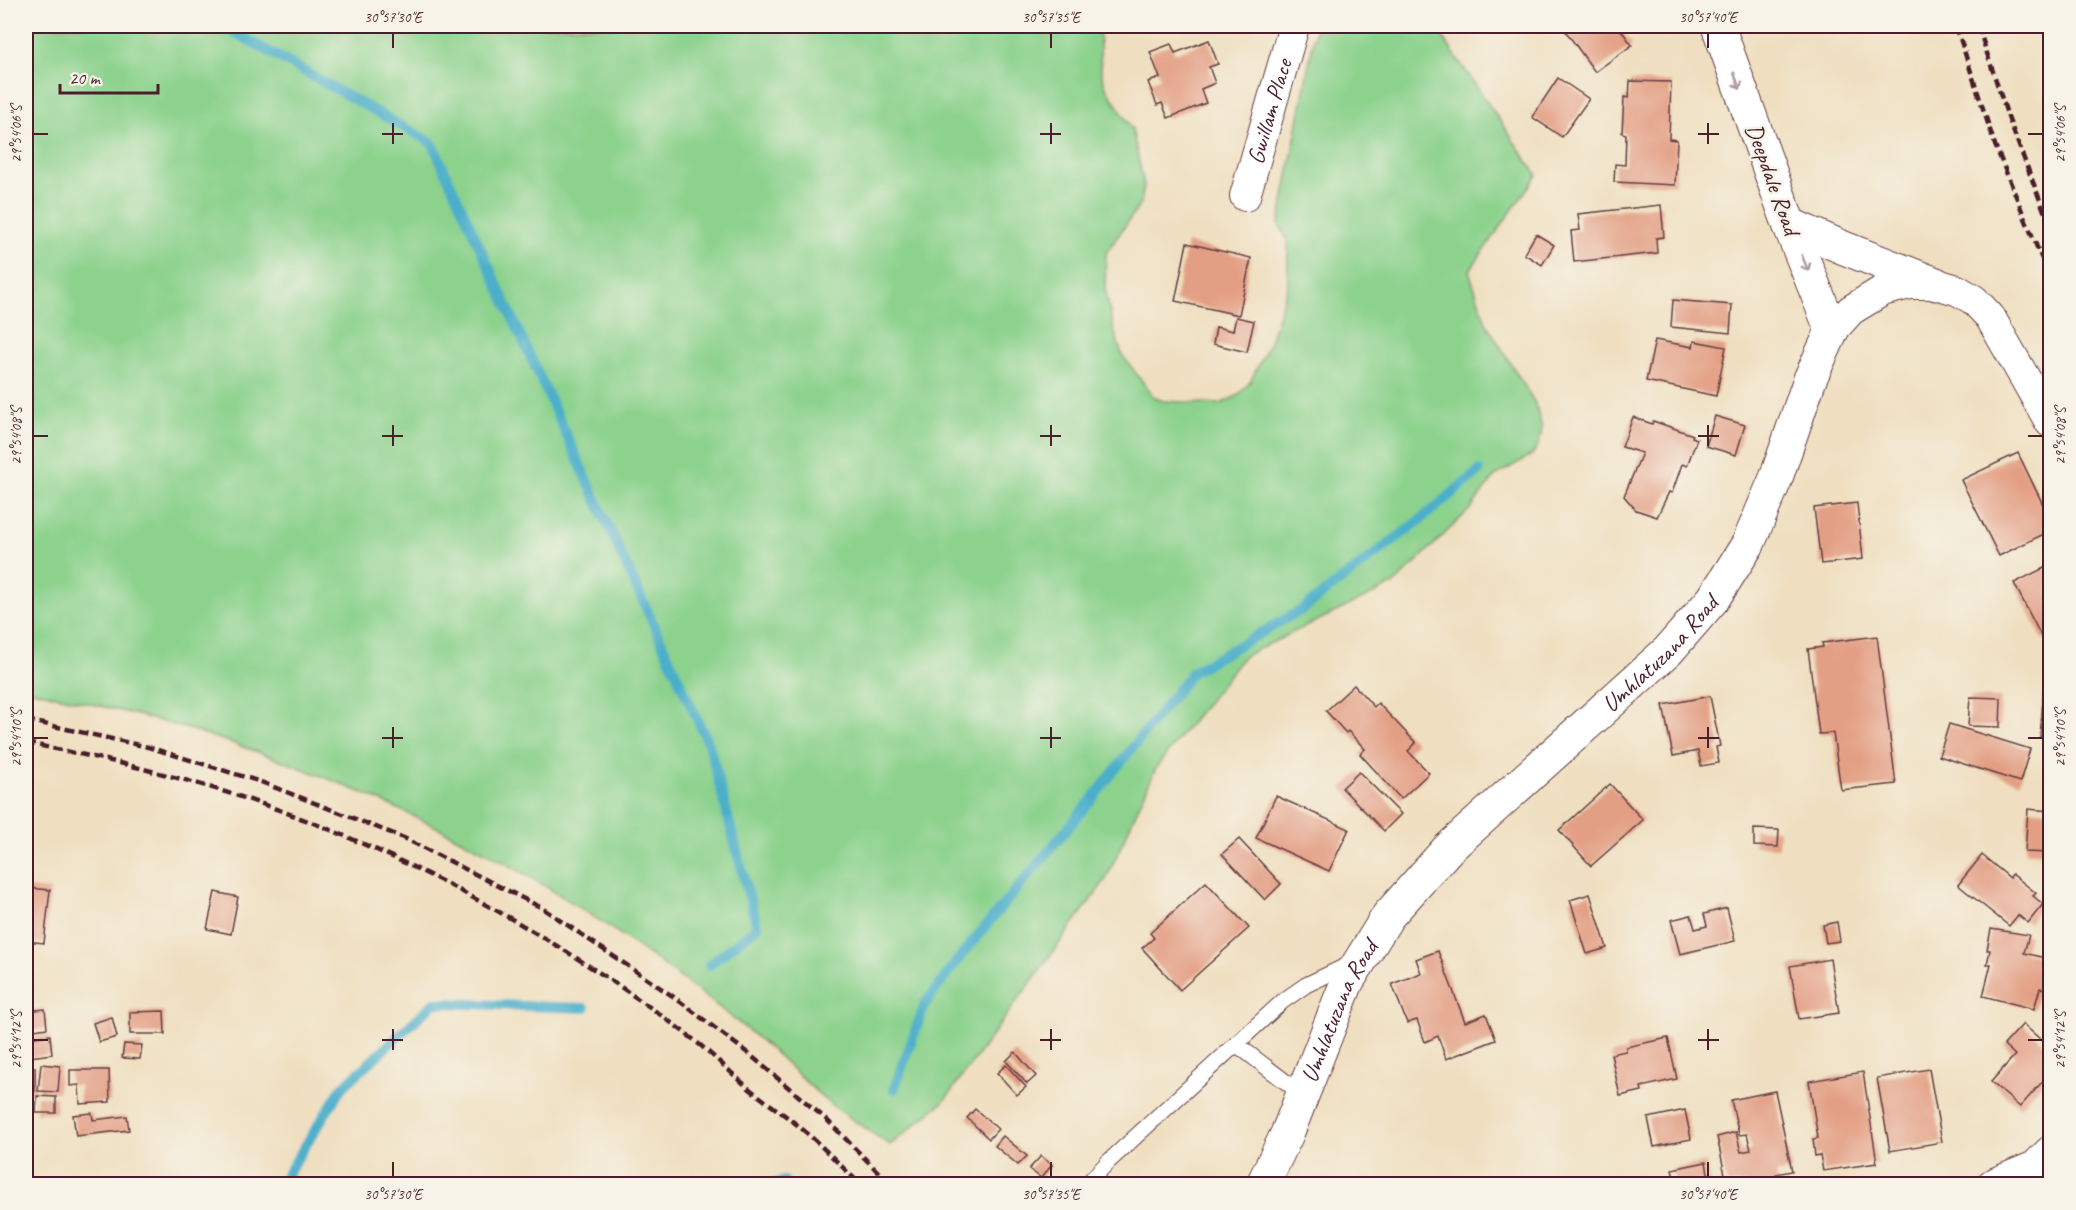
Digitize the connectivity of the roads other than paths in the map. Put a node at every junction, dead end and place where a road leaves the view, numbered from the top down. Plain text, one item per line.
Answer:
1 (1294, 26) edge
2 (1718, 26) edge
3 (1245, 196) dead end
4 (1789, 224) junction
5 (1936, 284) junction
6 (1833, 332) junction
7 (2050, 422) edge
8 (1361, 959) junction
9 (1236, 1044) junction
10 (1302, 1095) junction
11 (2043, 1167) edge
12 (1087, 1185) edge
13 (1263, 1185) edge
14 (1992, 1185) edge

1 - 3 street, Gwillam Place
2 -> 4 street, Deepdale Road
4 - 5 street
4 -> 6 street, Deepdale Road
5 - 6 street, Umhlatuzana Road
5 - 7 street, Umhlatuzana Road
6 - 8 street, Umhlatuzana Road
8 - 9 lane
8 - 10 street, Umhlatuzana Road
9 - 10 lane
9 - 12 lane
10 - 13 street, Umhlatuzana Road
11 - 14 street

